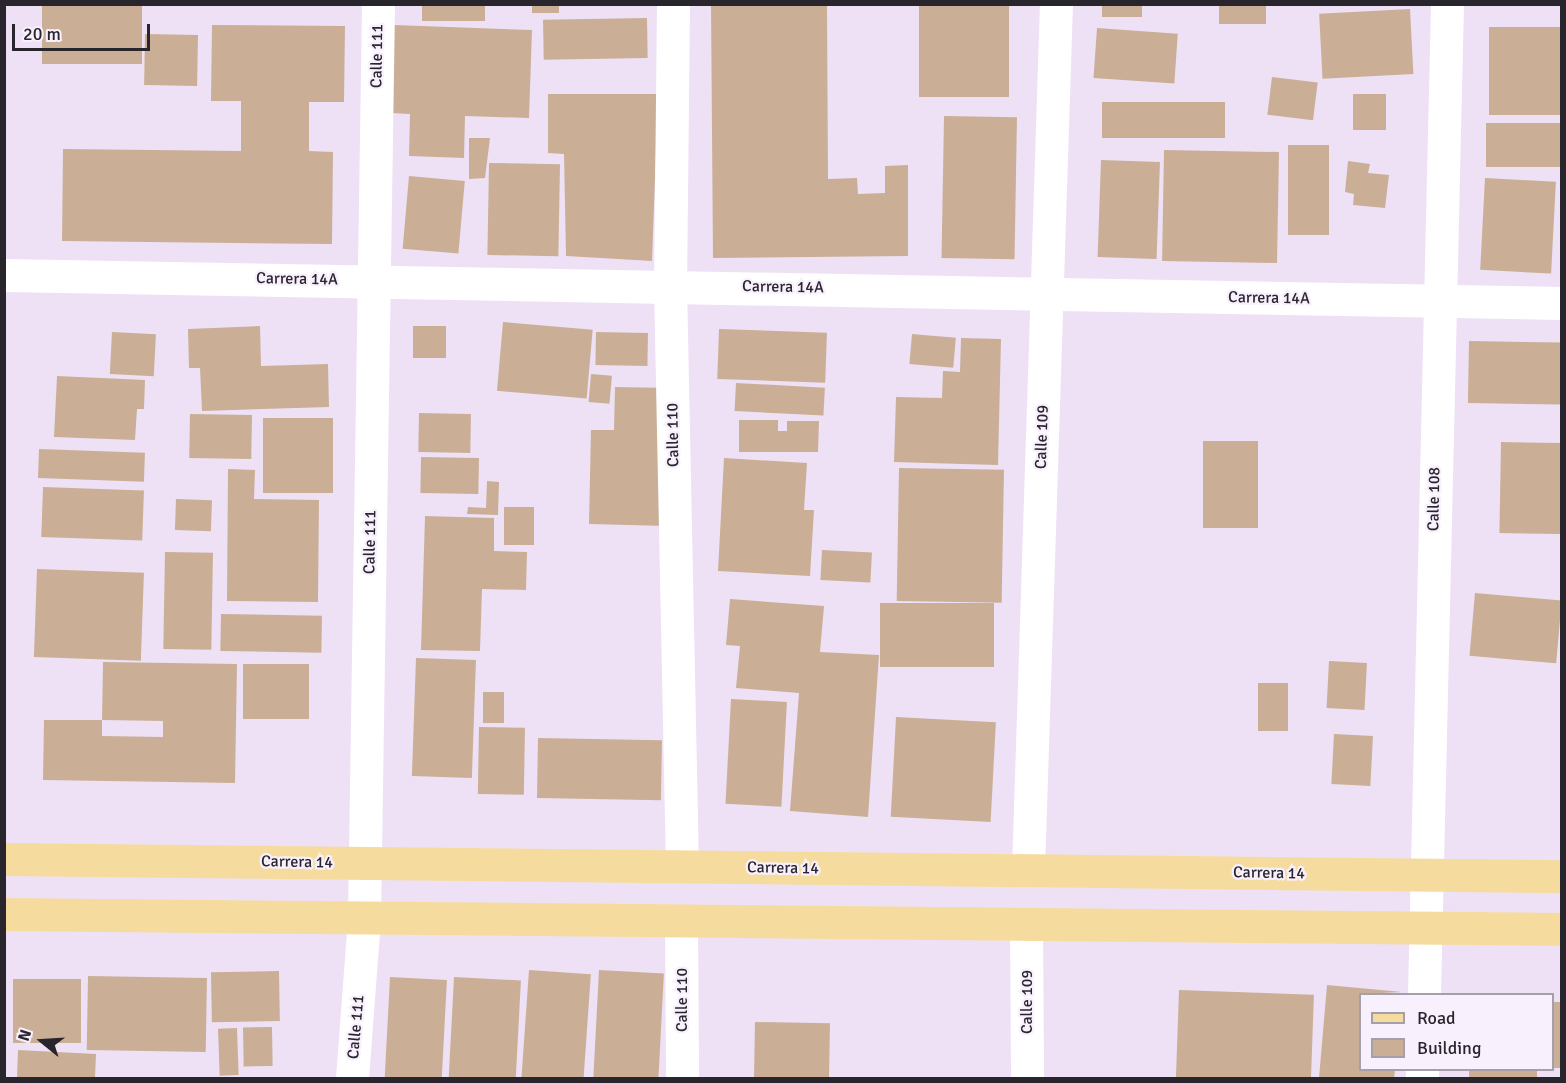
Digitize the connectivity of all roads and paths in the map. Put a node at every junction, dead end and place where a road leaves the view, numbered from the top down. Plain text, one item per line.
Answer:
1 (378, 4) edge
2 (673, 4) edge
3 (1056, 4) edge
4 (1447, 4) edge
5 (4, 275) edge
6 (374, 280) junction
7 (670, 285) junction
8 (1046, 293) junction
9 (1439, 302) junction
10 (1562, 303) edge
11 (4, 859) edge
12 (365, 863) junction
13 (682, 866) junction
14 (1028, 870) junction
15 (1426, 875) junction
16 (1562, 876) edge
17 (4, 914) edge
18 (364, 918) junction
19 (681, 921) junction
20 (1026, 925) junction
21 (1425, 929) junction
22 (1562, 929) edge
23 (1424, 993) edge
24 (352, 1078) edge
25 (682, 1078) edge
26 (1027, 1078) edge

1 - 6 street, Calle 111
2 - 7 street, Calle 110
3 - 8 street, Calle 109
4 - 9 street, Calle 108
5 - 6 street, Carrera 14A
6 - 7 street, Carrera 14A
6 - 12 street, Calle 111
7 - 8 street, Carrera 14A
7 - 13 street, Calle 110
8 - 9 street, Carrera 14A
8 - 14 street, Calle 109
9 - 10 street, Carrera 14A
9 - 15 street, Calle 108
11 - 12 main road, Carrera 14
12 - 13 main road, Carrera 14
12 - 18 street, Calle 111
13 - 14 main road, Carrera 14
14 - 15 main road, Carrera 14
15 - 16 main road, Carrera 14
15 - 21 street, Calle 108
17 - 18 main road
18 - 19 main road
18 - 24 street, Calle 111
19 - 20 main road
19 - 25 street, Calle 110
20 - 21 main road
20 - 26 street, Calle 109
21 - 22 main road
21 - 23 street, Calle 108

